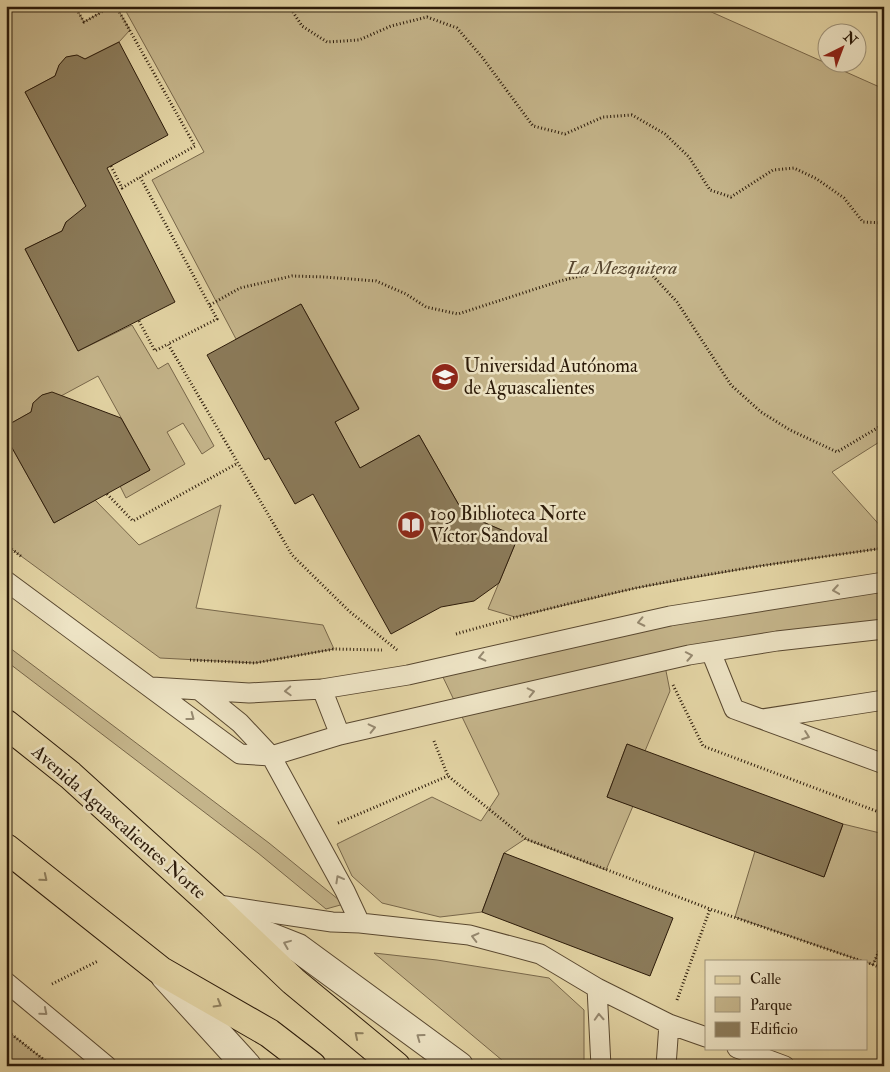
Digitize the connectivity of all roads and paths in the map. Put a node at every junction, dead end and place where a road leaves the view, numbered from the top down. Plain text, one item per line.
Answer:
1 (75, 6) edge
2 (112, 6) edge
3 (116, 6) edge
4 (289, 6) edge
5 (111, 166) dead end
6 (140, 177) junction
7 (884, 222) edge
8 (210, 305) junction
9 (139, 321) dead end
10 (168, 344) junction
11 (884, 424) edge
12 (238, 463) junction
13 (107, 494) dead end
14 (6, 545) edge
15 (884, 548) edge
16 (29, 562) dead end
17 (6, 581) edge
18 (884, 582) edge
19 (884, 629) edge
20 (452, 635) dead end
21 (711, 652) junction
22 (188, 660) dead end
23 (672, 685) dead end
24 (152, 687) junction
25 (322, 689) junction
26 (199, 690) junction
27 (884, 700) edge
28 (761, 719) junction
29 (6, 724) edge
30 (340, 735) junction
31 (271, 756) junction
32 (884, 764) edge
33 (884, 814) edge
34 (330, 826) dead end
35 (6, 848) edge
36 (710, 909) junction
37 (221, 912) junction
38 (360, 923) junction
39 (884, 939) edge
40 (129, 946) junction
41 (859, 960) edge
42 (868, 963) edge
43 (873, 965) junction
44 (884, 968) edge
45 (161, 971) junction
46 (6, 982) edge
47 (597, 988) junction
48 (26, 997) junction
49 (668, 1024) junction
50 (6, 1030) edge
51 (705, 1037) edge
52 (741, 1050) edge
53 (52, 1066) edge
54 (108, 1066) edge
55 (247, 1066) edge
56 (312, 1066) edge
57 (396, 1066) edge
58 (459, 1066) edge
59 (601, 1066) edge
60 (666, 1066) edge
61 (785, 1066) edge

1 - 2 path
3 - 6 path
4 - 7 path
5 - 6 path
6 - 8 path
8 - 10 path
8 - 11 path
9 - 10 path
10 - 12 path
12 - 13 path
12 - 22 path
14 - 16 path
15 - 20 path
17 - 24 lane
18 -> 25 lane
19 - 21 lane
21 - 28 lane
30 -> 21 lane
23 - 33 path
24 - 26 lane
24 -> 31 lane
25 -> 26 lane
25 - 30 lane
26 - 31 lane
27 - 28 lane
28 -> 32 lane
29 - 37 main road, Avenida Aguascalientes Norte
30 - 31 lane
38 -> 31 lane
34 - 36 path
35 -> 40 main road
36 - 41 path
36 - 49 path
37 - 38 lane
57 -> 37 main road, Avenida Aguascalientes Norte
58 -> 37 street, Avenida Aguascalientes Norte
47 -> 38 lane
39 - 43 path
40 - 45 main road
40 - 48 path
42 - 43 path
43 - 44 path
45 - 55 street
45 -> 56 main road
46 - 48 lane
47 - 49 lane
59 -> 47 lane
48 -> 54 lane
49 - 51 lane
49 - 60 lane
50 - 53 path
52 - 61 lane

